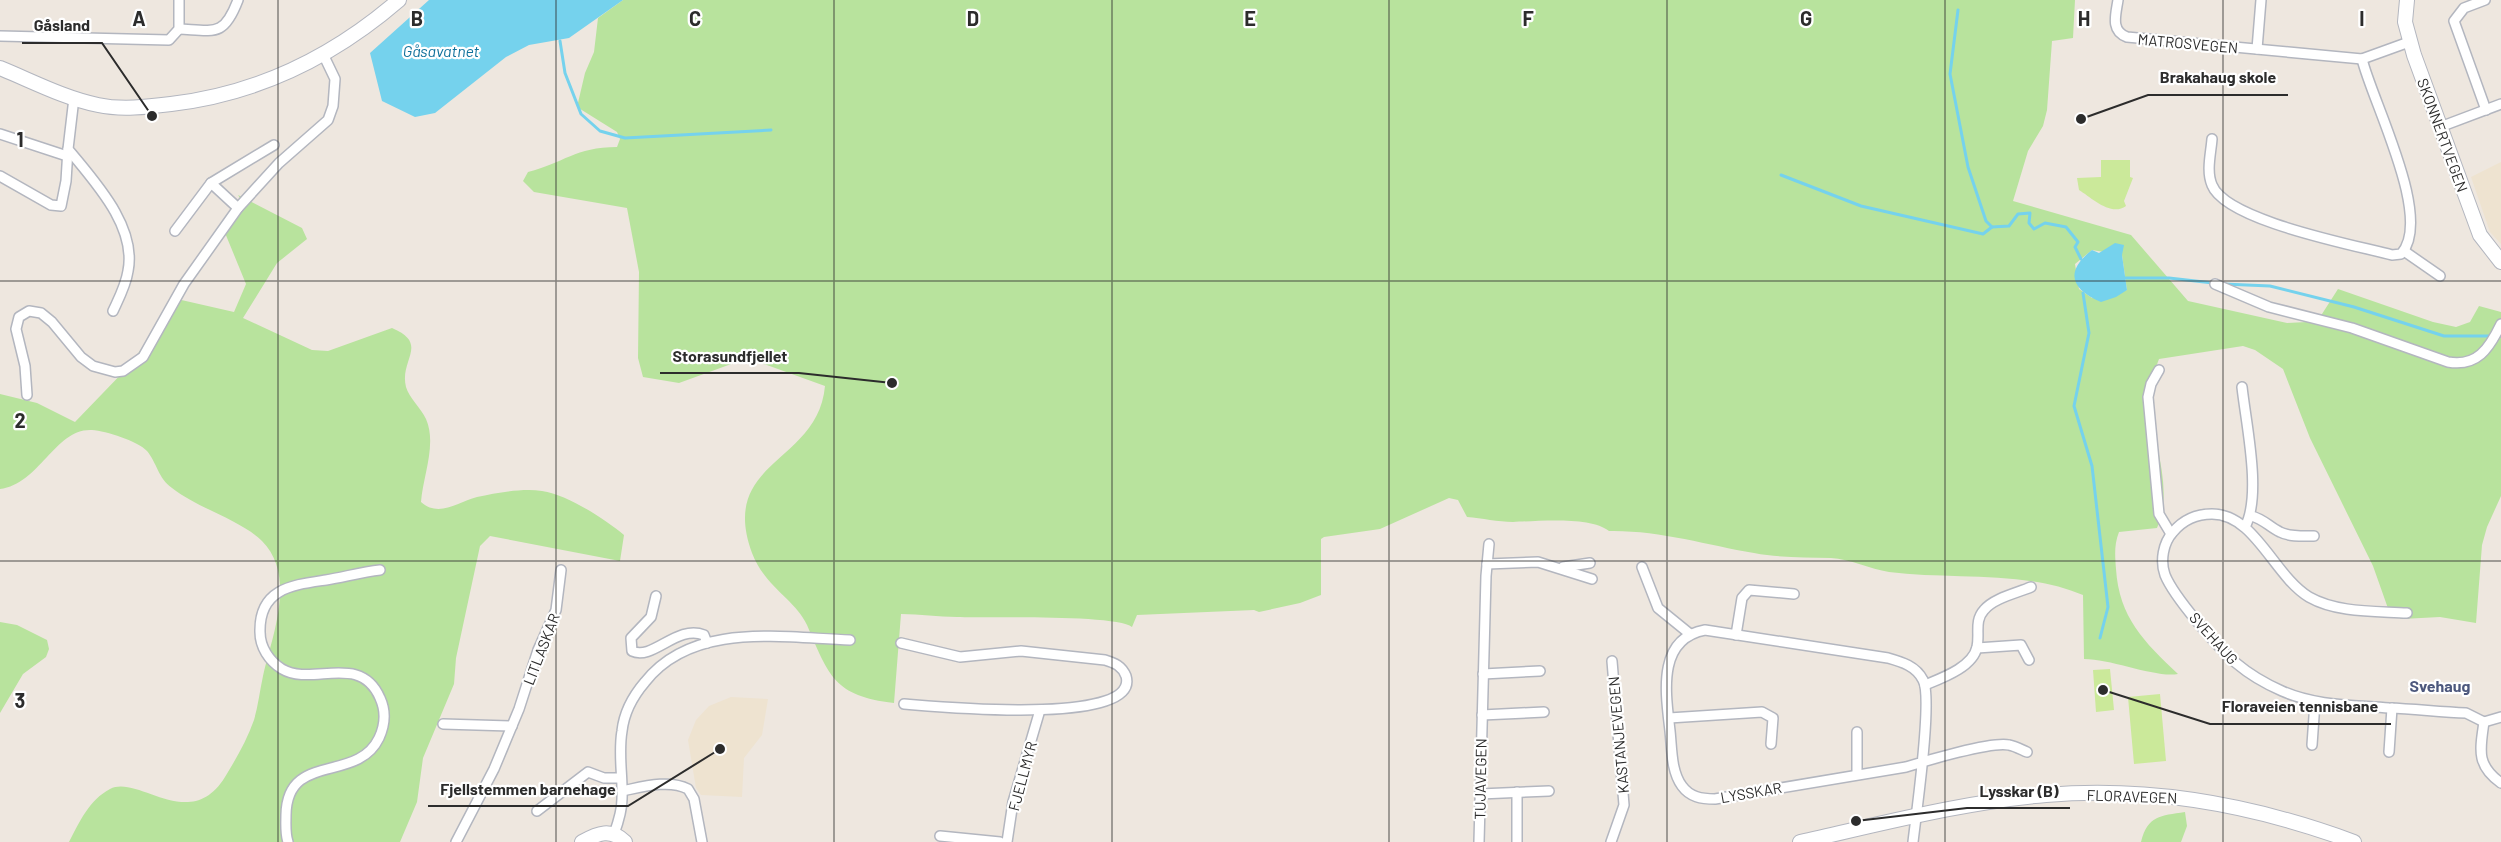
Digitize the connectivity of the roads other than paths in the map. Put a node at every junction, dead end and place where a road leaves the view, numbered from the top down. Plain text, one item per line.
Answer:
1 (178, 0) edge
2 (238, 0) edge
3 (399, 0) edge
4 (2118, 0) edge
5 (2261, 0) edge
6 (2407, 0) edge
7 (2486, 0) edge
8 (179, 29) junction
9 (0, 36) edge
10 (2409, 42) junction
11 (2257, 49) junction
12 (323, 54) junction
13 (2362, 59) junction
14 (0, 68) edge
15 (74, 98) junction
16 (2501, 104) edge
17 (2486, 110) junction
18 (2440, 127) junction
19 (0, 134) edge
20 (2212, 139) dead end
21 (274, 145) dead end
22 (68, 153) junction
23 (0, 176) edge
24 (210, 183) junction
25 (238, 208) junction
26 (175, 231) dead end
27 (2404, 251) junction
28 (2501, 262) edge
29 (2440, 276) dead end
30 (2215, 284) dead end
31 (113, 311) dead end
32 (2501, 324) edge
33 (2159, 370) dead end
34 (2242, 387) dead end
35 (27, 395) dead end
36 (2251, 516) junction
37 (2245, 526) junction
38 (2171, 534) junction
39 (2314, 536) dead end
40 (1489, 544) dead end
41 (1590, 562) dead end
42 (1487, 564) junction
43 (1642, 567) dead end
44 (1561, 568) junction
45 (380, 570) dead end
46 (561, 570) dead end
47 (1592, 579) dead end
48 (2031, 587) dead end
49 (1794, 594) dead end
50 (656, 596) dead end
51 (2407, 613) dead end
52 (1690, 634) junction
53 (1736, 635) junction
54 (850, 640) dead end
55 (707, 643) junction
56 (901, 643) dead end
57 (1977, 648) junction
58 (2029, 660) dead end
59 (1612, 661) dead end
60 (1540, 671) dead end
61 (1483, 674) junction
62 (1926, 685) junction
63 (2315, 702) junction
64 (904, 704) dead end
65 (2392, 708) junction
66 (1040, 710) junction
67 (1544, 712) dead end
68 (1482, 715) junction
69 (2501, 717) edge
70 (1669, 718) junction
71 (2484, 722) junction
72 (443, 724) dead end
73 (512, 726) junction
74 (1857, 732) dead end
75 (1771, 744) dead end
76 (2312, 745) dead end
77 (2027, 752) dead end
78 (2389, 752) dead end
79 (1921, 762) junction
80 (1857, 774) junction
81 (621, 778) junction
82 (2501, 783) edge
83 (622, 790) junction
84 (1549, 791) dead end
85 (1517, 792) junction
86 (1480, 794) junction
87 (537, 811) dead end
88 (1916, 817) junction
89 (940, 836) dead end
90 (620, 838) edge
91 (288, 842) edge
92 (456, 842) edge
93 (582, 842) edge
94 (702, 842) edge
95 (1000, 842) edge
96 (1007, 842) edge
97 (1479, 842) edge
98 (1517, 842) edge
99 (1611, 842) edge
100 (1800, 842) edge
101 (1913, 842) edge
102 (2354, 842) edge

1 - 8 street
2 - 8 street
3 - 12 street
4 - 11 street, MATROSVEGEN
5 - 11 street, MATROSVEGEN
6 - 10 street, SKONNERTVEGEN
7 - 17 street
8 - 9 street
10 - 13 street, MATROSVEGEN
10 - 18 street, SKONNERTVEGEN
11 - 13 street, MATROSVEGEN
12 - 15 street
12 - 25 street
13 - 27 street
14 - 15 street
15 - 22 street
16 - 17 street
17 - 18 street
18 - 28 street, SKONNERTVEGEN
19 - 22 street
20 - 27 street
21 - 24 street
22 - 23 street
22 - 31 street
24 - 25 street
24 - 26 street
25 - 35 street
27 - 29 street
30 - 32 street
33 - 38 street
34 - 36 street
36 - 37 street
36 - 39 street
37 - 38 street
37 - 51 street
38 - 63 street, SVEHAUG
40 - 42 street, TUJAVEGEN
41 - 44 street
42 - 44 street
42 - 61 street, TUJAVEGEN
43 - 52 street
44 - 47 street
45 - 91 street
46 - 73 street, LITLASKAR
48 - 57 street
49 - 53 street
50 - 55 street
52 - 53 street
52 - 70 street, LYSSKAR
53 - 62 street
54 - 55 street
55 - 81 street
56 - 66 street
57 - 58 street
57 - 62 street
59 - 99 street, KASTANJEVEGEN
60 - 61 street
61 - 68 street, TUJAVEGEN
62 - 79 street
63 - 65 street, SVEHAUG
63 - 76 street
64 - 66 street
65 - 71 street, SVEHAUG
65 - 78 street
66 - 96 street, FJELLMYR
67 - 68 street
68 - 86 street, TUJAVEGEN
69 - 71 street
70 - 75 street
70 - 80 street, LYSSKAR
71 - 82 street
72 - 73 street
73 - 92 street, LITLASKAR
74 - 80 street
77 - 79 street, LYSSKAR
79 - 80 street, LYSSKAR
79 - 88 street
81 - 83 street
81 - 87 street
83 - 90 street
83 - 94 street
84 - 85 street
85 - 86 street
85 - 98 street
86 - 97 street, TUJAVEGEN
88 - 100 street, FLORAVEGEN
88 - 101 street
88 - 102 street, FLORAVEGEN
89 - 95 street
90 - 93 street

